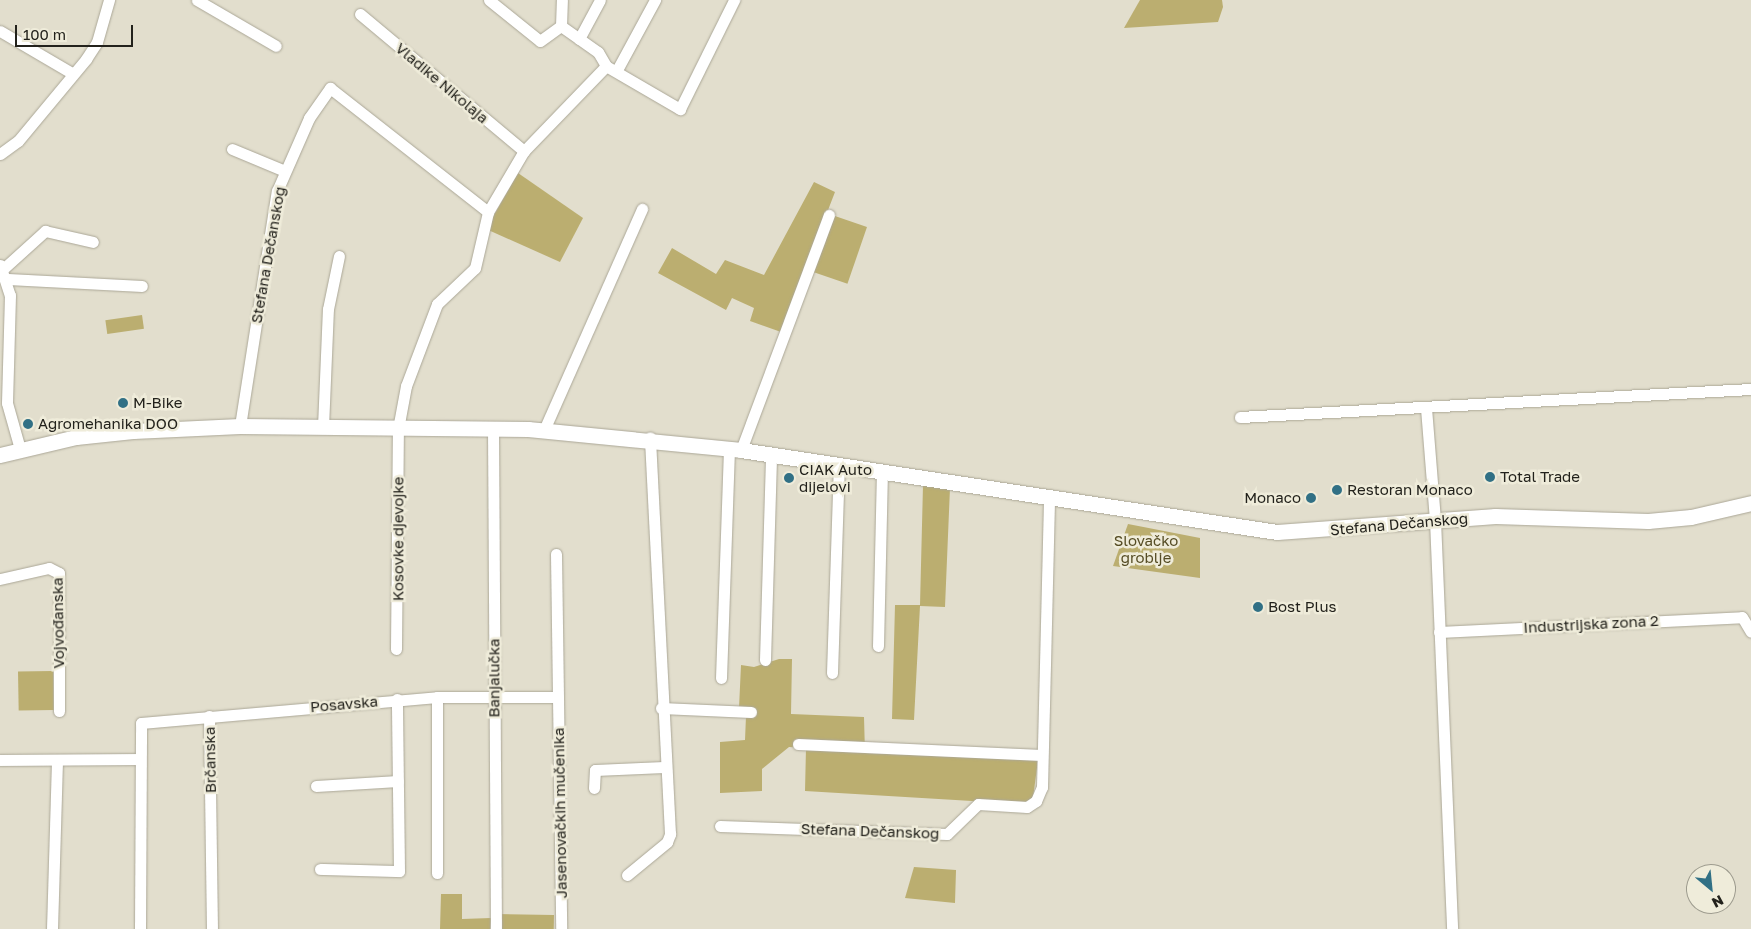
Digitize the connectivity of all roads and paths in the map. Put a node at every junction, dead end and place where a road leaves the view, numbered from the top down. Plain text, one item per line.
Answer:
1 (109, 0) edge
2 (197, 0) edge
3 (489, 0) edge
4 (562, 0) edge
5 (600, 0) edge
6 (655, 0) edge
7 (734, 0) edge
8 (360, 14) dead end
9 (561, 26) junction
10 (0, 30) edge
11 (579, 39) junction
12 (276, 46) dead end
13 (612, 68) junction
14 (72, 73) junction
15 (232, 149) dead end
16 (524, 151) junction
17 (0, 154) edge
18 (285, 171) junction
19 (642, 209) dead end
20 (488, 212) junction
21 (829, 215) dead end
22 (93, 242) dead end
23 (339, 256) dead end
24 (3, 271) edge
25 (142, 286) dead end
26 (1751, 389) edge
27 (1426, 408) junction
28 (1240, 417) dead end
29 (240, 426) junction
30 (323, 427) junction
31 (398, 428) junction
32 (492, 428) junction
33 (544, 430) junction
34 (650, 438) junction
35 (20, 449) junction
36 (735, 449) junction
37 (772, 454) junction
38 (0, 455) edge
39 (840, 465) junction
40 (882, 471) junction
41 (1049, 494) junction
42 (1751, 503) edge
43 (1435, 520) junction
44 (556, 554) dead end
45 (0, 579) edge
46 (1439, 632) junction
47 (1751, 632) edge
48 (878, 646) dead end
49 (396, 649) dead end
50 (765, 660) dead end
51 (832, 673) dead end
52 (721, 678) dead end
53 (437, 696) junction
54 (494, 696) junction
55 (558, 697) junction
56 (397, 699) junction
57 (661, 708) junction
58 (59, 711) dead end
59 (751, 712) dead end
60 (209, 716) junction
61 (798, 744) dead end
62 (1042, 756) junction
63 (138, 759) junction
64 (0, 760) edge
65 (56, 760) junction
66 (664, 767) junction
67 (398, 781) junction
68 (316, 786) dead end
69 (594, 788) dead end
70 (720, 826) dead end
71 (320, 869) dead end
72 (438, 873) dead end
73 (627, 875) dead end
74 (52, 929) edge
75 (140, 929) edge
76 (212, 929) edge
77 (496, 929) edge
78 (561, 929) edge
79 (1452, 929) edge

1 - 14 street
2 - 12 street
3 - 9 street
4 - 9 street
5 - 11 street
6 - 13 street
7 - 13 street
8 - 16 street, Vladike Nikolaja
9 - 11 street
10 - 14 street
11 - 13 street
13 - 16 street
14 - 17 street
15 - 18 street
16 - 20 street
18 - 20 street, Stefana Dečanskog
18 - 29 street, Stefana Dečanskog
19 - 33 street
20 - 31 street
21 - 36 street
22 - 24 street
23 - 30 street
24 - 25 street
24 - 35 street
26 - 27 street
27 - 28 street
27 - 43 street
29 - 30 main road, Stefana Dečanskog
29 - 35 main road, Stefana Dečanskog
30 - 31 main road, Stefana Dečanskog
31 - 32 main road, Stefana Dečanskog
31 - 49 street, Kosovke djevojke
32 - 33 main road, Stefana Dečanskog
32 - 54 street, Banjalučka
33 - 34 main road, Stefana Dečanskog
34 - 36 main road, Stefana Dečanskog
34 - 57 street
35 - 38 main road, Stefana Dečanskog
36 - 37 main road, Stefana Dečanskog
36 - 52 street
37 - 39 main road, Stefana Dečanskog
37 - 50 street
39 - 40 main road, Stefana Dečanskog
39 - 51 street
40 - 41 main road, Stefana Dečanskog
40 - 48 street
41 - 43 main road, Stefana Dečanskog
41 - 62 street
42 - 43 main road, Stefana Dečanskog
43 - 46 street
44 - 55 street, Jasenovačkih mučenika
45 - 58 street, Vojvođanska
46 - 47 street, Industrijska zona 2
46 - 79 street
53 - 54 street
53 - 56 street
53 - 72 street
54 - 55 street
54 - 77 street, Banjalučka
55 - 78 street, Jasenovačkih mučenika
56 - 60 street, Posavska
56 - 67 street, Posavska
57 - 59 street
57 - 66 street
60 - 63 street, Brčanska
60 - 76 street, Brčanska
61 - 62 street
62 - 70 street, Stefana Dečanskog
63 - 65 street
63 - 75 street, Brčanska
64 - 65 street
65 - 74 street
66 - 69 street
66 - 73 street
67 - 68 street
67 - 71 street, Posavska

